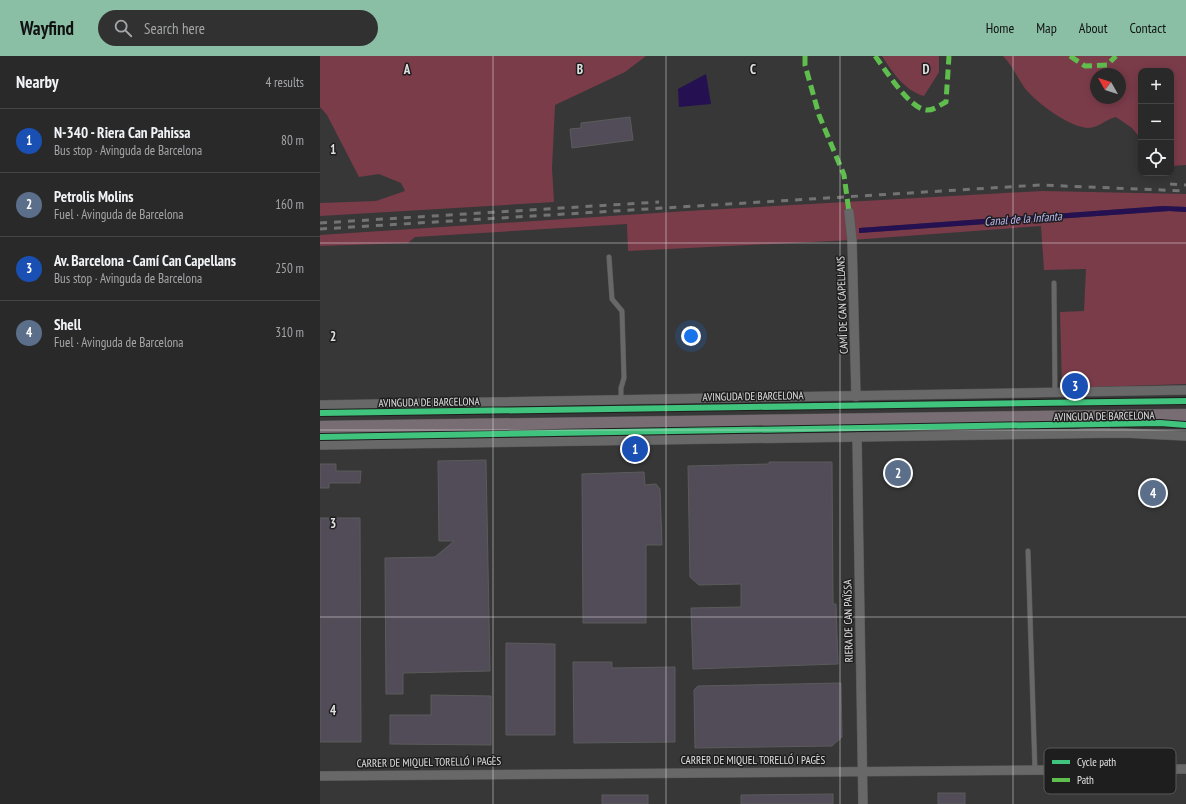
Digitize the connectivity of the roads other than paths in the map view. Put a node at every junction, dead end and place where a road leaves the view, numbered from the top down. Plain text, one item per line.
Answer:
1 (849, 212) dead end
2 (609, 257) dead end
3 (1054, 283) dead end
4 (1186, 390) edge
5 (1055, 394) junction
6 (856, 397) junction
7 (621, 401) junction
8 (320, 405) edge
9 (1186, 416) edge
10 (1046, 417) junction
11 (320, 428) edge
12 (1124, 433) junction
13 (1186, 436) edge
14 (857, 437) junction
15 (320, 445) edge
16 (1028, 551) dead end
17 (1176, 769) edge
18 (1186, 769) edge
19 (1035, 771) junction
20 (1044, 771) edge
21 (862, 772) junction
22 (320, 776) edge
23 (863, 804) edge

1 - 6 street, CAMÍ DE CAN CAPELLANS
2 - 7 lane
3 - 5 lane
4 - 5 street, AVINGUDA DE BARCELONA
5 - 6 street, AVINGUDA DE BARCELONA
6 - 7 street, AVINGUDA DE BARCELONA
7 - 8 street, AVINGUDA DE BARCELONA
9 - 10 main road, AVINGUDA DE BARCELONA
10 - 11 main road, AVINGUDA DE BARCELONA
10 - 12 street, AVINGUDA DE BARCELONA
12 - 13 street, AVINGUDA DE BARCELONA
12 - 14 street, AVINGUDA DE BARCELONA
14 - 15 street, AVINGUDA DE BARCELONA
14 - 21 street, RIERA DE CAN PAÏSSA
16 - 19 lane
17 - 18 street, CARRER DE MIQUEL TORELLÓ I PAGÈS
19 - 20 street, CARRER DE MIQUEL TORELLÓ I PAGÈS
19 - 21 street, CARRER DE MIQUEL TORELLÓ I PAGÈS
21 - 22 street, CARRER DE MIQUEL TORELLÓ I PAGÈS
21 - 23 street, RIERA DE CAN PAÏSSA

